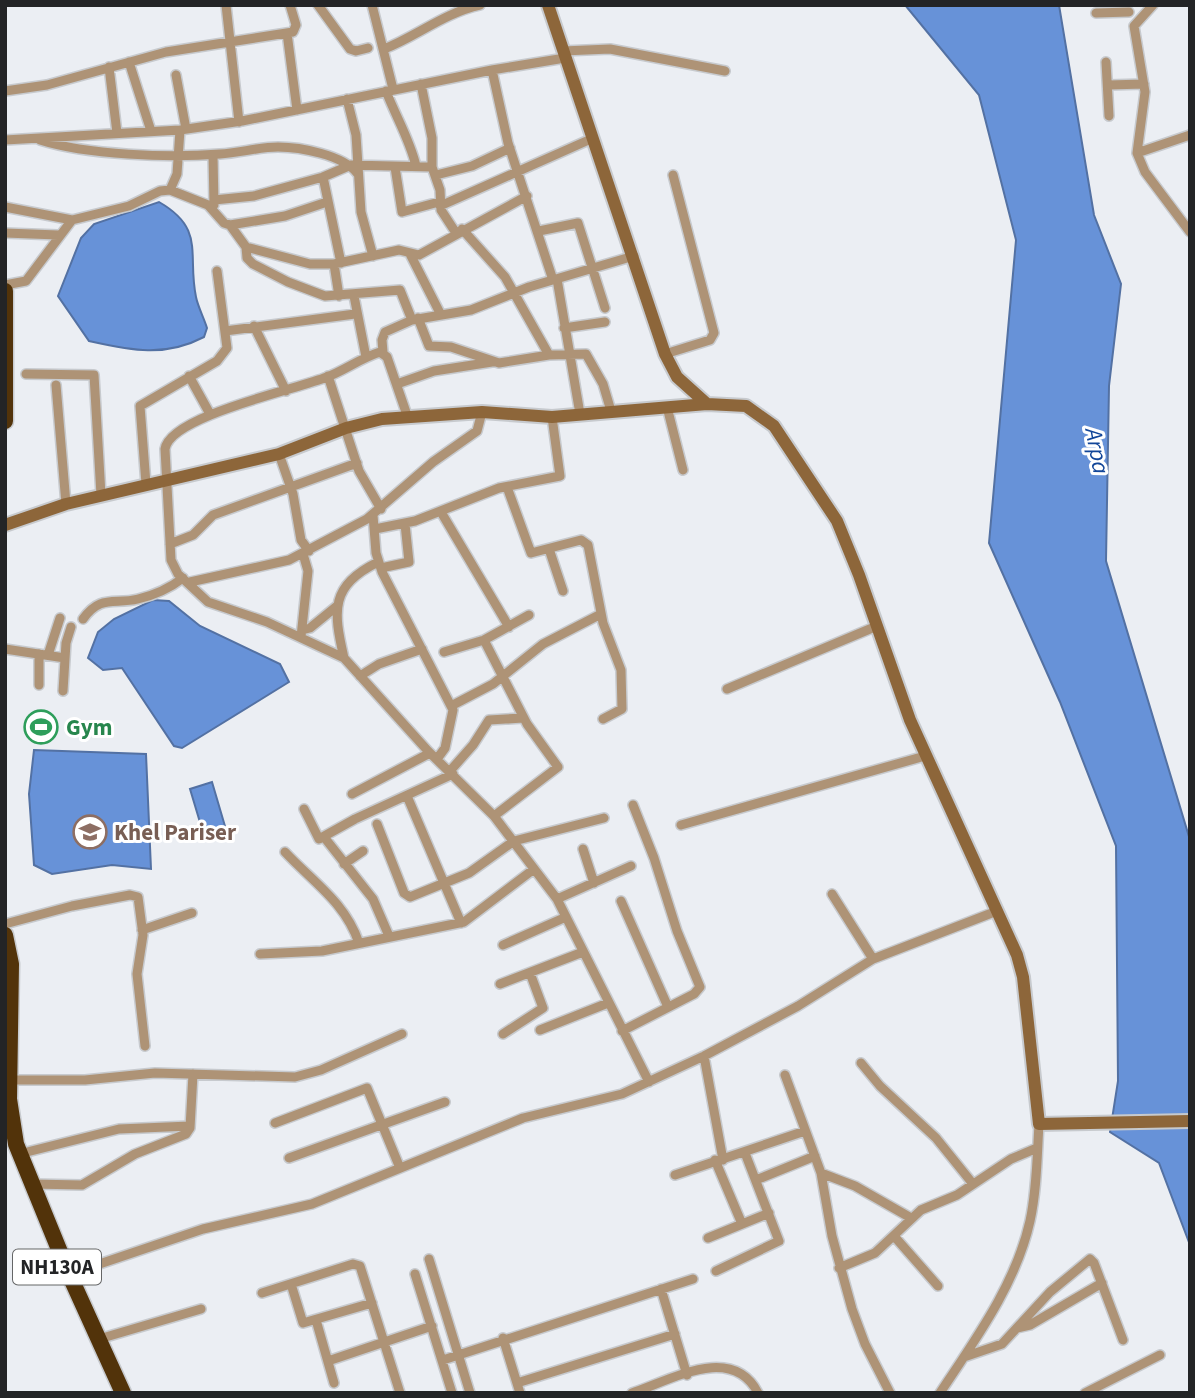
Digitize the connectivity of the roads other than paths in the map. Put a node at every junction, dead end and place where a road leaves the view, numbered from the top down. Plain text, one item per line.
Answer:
1 (226, 5) edge
2 (290, 5) edge
3 (318, 5) edge
4 (372, 5) edge
5 (480, 5) edge
6 (548, 5) edge
7 (1153, 5) edge
8 (1128, 8) edge
9 (1096, 13) dead end
10 (1134, 26) junction
11 (287, 33) junction
12 (228, 42) junction
13 (368, 48) dead end
14 (384, 49) junction
15 (564, 55) junction
16 (130, 62) junction
17 (1105, 62) dead end
18 (109, 67) junction
19 (492, 70) junction
20 (724, 71) dead end
21 (176, 75) dead end
22 (421, 84) junction
23 (1144, 84) junction
24 (1109, 85) junction
25 (389, 90) junction
26 (5, 91) edge
27 (347, 99) junction
28 (297, 110) junction
29 (1109, 116) dead end
30 (239, 122) junction
31 (183, 130) junction
32 (152, 131) junction
33 (117, 133) junction
34 (1190, 135) edge
35 (35, 138) junction
36 (591, 139) junction
37 (5, 140) edge
38 (510, 148) junction
39 (1137, 153) junction
40 (180, 155) junction
41 (213, 155) junction
42 (416, 166) junction
43 (395, 167) junction
44 (355, 168) junction
45 (518, 170) junction
46 (434, 171) junction
47 (673, 175) dead end
48 (323, 177) junction
49 (170, 190) junction
50 (527, 196) junction
51 (327, 202) junction
52 (214, 204) junction
53 (440, 204) junction
54 (5, 207) edge
55 (72, 220) junction
56 (230, 225) junction
57 (459, 231) junction
58 (539, 232) junction
59 (1190, 232) edge
60 (5, 233) edge
61 (58, 235) junction
62 (246, 247) junction
63 (410, 254) junction
64 (373, 256) junction
65 (634, 256) junction
66 (338, 263) junction
67 (593, 270) junction
68 (217, 271) dead end
69 (555, 279) junction
70 (5, 285) edge
71 (5, 291) edge
72 (514, 292) junction
73 (338, 296) junction
74 (354, 296) junction
75 (605, 308) dead end
76 (355, 314) junction
77 (441, 314) junction
78 (415, 319) junction
79 (605, 322) dead end
80 (254, 326) junction
81 (564, 328) junction
82 (225, 331) junction
83 (383, 352) junction
84 (570, 354) junction
85 (665, 354) junction
86 (549, 355) junction
87 (366, 357) junction
88 (492, 362) junction
89 (26, 374) dead end
90 (189, 376) junction
91 (328, 376) junction
92 (397, 384) junction
93 (56, 385) dead end
94 (286, 391) junction
95 (707, 404) junction
96 (667, 407) junction
97 (611, 411) junction
98 (482, 412) junction
99 (210, 414) junction
100 (580, 414) junction
101 (552, 416) junction
102 (408, 418) junction
103 (5, 421) edge
104 (346, 428) junction
105 (279, 453) junction
106 (357, 463) junction
107 (683, 470) dead end
108 (164, 480) junction
109 (146, 484) junction
110 (291, 484) junction
111 (507, 487) junction
112 (101, 495) junction
113 (66, 504) junction
114 (377, 512) junction
115 (441, 512) junction
116 (405, 524) junction
117 (5, 525) edge
118 (375, 529) junction
119 (170, 544) junction
120 (549, 549) junction
121 (306, 552) junction
122 (379, 565) junction
123 (186, 580) junction
124 (563, 591) dead end
125 (337, 606) junction
126 (601, 614) junction
127 (529, 615) dead end
128 (60, 618) dead end
129 (83, 619) dead end
130 (509, 626) junction
131 (877, 626) junction
132 (71, 627) dead end
133 (301, 633) junction
134 (484, 640) junction
135 (5, 649) edge
136 (422, 649) junction
137 (444, 652) dead end
138 (44, 654) junction
139 (65, 658) junction
140 (344, 658) junction
141 (360, 676) junction
142 (502, 676) junction
143 (39, 685) dead end
144 (727, 689) dead end
145 (63, 691) dead end
146 (451, 706) junction
147 (523, 718) junction
148 (603, 719) dead end
149 (434, 756) junction
150 (925, 756) junction
151 (452, 773) junction
152 (352, 794) dead end
153 (407, 796) junction
154 (633, 806) dead end
155 (304, 809) dead end
156 (494, 816) junction
157 (604, 818) dead end
158 (377, 824) dead end
159 (681, 825) dead end
160 (324, 836) junction
161 (513, 841) junction
162 (583, 849) dead end
163 (363, 851) dead end
164 (285, 852) dead end
165 (344, 863) junction
166 (631, 866) dead end
167 (534, 869) junction
168 (594, 883) junction
169 (445, 884) junction
170 (832, 894) dead end
171 (557, 899) junction
172 (621, 901) dead end
173 (997, 911) junction
174 (192, 913) dead end
175 (566, 917) junction
176 (461, 923) junction
177 (5, 924) edge
178 (142, 930) junction
179 (5, 935) edge
180 (389, 936) junction
181 (359, 943) junction
182 (503, 945) dead end
183 (583, 952) junction
184 (260, 954) dead end
185 (873, 959) junction
186 (530, 974) junction
187 (500, 984) dead end
188 (608, 1003) junction
189 (668, 1007) junction
190 (540, 1030) dead end
191 (622, 1031) junction
192 (402, 1034) dead end
193 (503, 1034) dead end
194 (145, 1046) dead end
195 (704, 1056) junction
196 (861, 1063) dead end
197 (193, 1074) junction
198 (785, 1076) dead end
199 (9, 1080) junction
200 (649, 1083) junction
201 (444, 1102) dead end
202 (1190, 1121) edge
203 (275, 1124) dead end
204 (383, 1124) junction
205 (1039, 1124) junction
206 (190, 1126) junction
207 (805, 1131) junction
208 (5, 1140) edge
209 (1037, 1148) junction
210 (745, 1153) junction
211 (815, 1156) junction
212 (17, 1157) junction
213 (289, 1158) dead end
214 (719, 1160) junction
215 (400, 1168) junction
216 (821, 1172) junction
217 (675, 1175) dead end
218 (756, 1180) junction
219 (31, 1184) junction
220 (973, 1184) junction
221 (769, 1213) junction
222 (911, 1218) junction
223 (742, 1224) junction
224 (894, 1236) junction
225 (708, 1238) dead end
226 (429, 1259) dead end
227 (839, 1268) junction
228 (716, 1271) dead end
229 (415, 1274) dead end
230 (65, 1276) junction
231 (693, 1279) dead end
232 (1102, 1283) junction
233 (290, 1284) junction
234 (938, 1286) dead end
235 (661, 1289) junction
236 (262, 1293) dead end
237 (440, 1298) junction
238 (372, 1303) junction
239 (425, 1303) junction
240 (201, 1309) dead end
241 (316, 1320) junction
242 (432, 1326) junction
243 (1017, 1328) junction
244 (675, 1334) junction
245 (503, 1338) junction
246 (99, 1339) junction
247 (1123, 1340) dead end
248 (384, 1342) junction
249 (458, 1354) junction
250 (1160, 1355) dead end
251 (964, 1357) junction
252 (443, 1360) junction
253 (328, 1361) junction
254 (687, 1375) junction
255 (334, 1383) dead end
256 (519, 1388) edge
257 (1099, 1389) edge
258 (114, 1393) edge
259 (123, 1393) edge
260 (400, 1393) edge
261 (452, 1393) edge
262 (470, 1393) edge
263 (632, 1393) edge
264 (758, 1393) edge
265 (890, 1393) edge
266 (940, 1393) edge
267 (1084, 1393) edge

1 - 12 street
2 - 11 street
3 - 13 street
4 - 14 street
5 - 14 street
6 - 15 street
7 - 10 street
8 - 9 street
8 - 10 street
10 - 23 street
11 - 12 street
11 - 28 street
12 - 16 street
12 - 30 street
14 - 25 street
15 - 19 street
15 - 20 street
15 - 36 street
16 - 18 street
16 - 32 street
17 - 24 street
18 - 26 street
18 - 33 street
19 - 22 street
19 - 38 street
21 - 31 street
22 - 25 street
22 - 46 street
23 - 24 street
23 - 39 street
24 - 29 street
25 - 27 street
25 - 42 street
27 - 28 street
27 - 44 street
28 - 30 street
30 - 31 street
31 - 32 street
31 - 40 street
32 - 33 street
33 - 35 street
34 - 39 street
35 - 37 street
35 - 40 street
36 - 45 street
36 - 65 street
38 - 45 street
38 - 46 street
39 - 59 street
40 - 41 street
40 - 49 street
41 - 44 street
41 - 52 street
42 - 43 street
42 - 46 street
43 - 44 street
43 - 53 street
44 - 48 street
44 - 64 street
45 - 50 street
45 - 53 street
46 - 53 street
47 - 85 street
48 - 51 street
48 - 52 street
49 - 52 street
49 - 55 street
50 - 57 street
50 - 58 street
51 - 56 street
51 - 66 street
52 - 56 street
53 - 57 street
54 - 55 street
55 - 61 street
56 - 62 street
57 - 63 street
57 - 72 street
58 - 67 street
58 - 69 street
60 - 61 street
61 - 70 street
62 - 66 street
62 - 73 street
63 - 64 street
63 - 77 street
64 - 66 street
65 - 67 street
65 - 85 street
66 - 73 street
67 - 69 street
67 - 75 street
68 - 82 street
69 - 72 street
69 - 81 street
71 - 103 highway
72 - 77 street
72 - 86 street
73 - 74 street
74 - 76 street
74 - 78 street
76 - 80 street
76 - 87 street
77 - 78 street
78 - 83 street
78 - 88 street
79 - 81 street
80 - 82 street
80 - 94 street
81 - 84 street
82 - 90 street
83 - 87 street
83 - 92 street
84 - 86 street
84 - 97 street
84 - 100 street
85 - 95 street
86 - 88 street
87 - 91 street
88 - 92 street
89 - 112 street
90 - 99 street
90 - 109 street
91 - 94 street
91 - 104 street
92 - 102 street
93 - 113 street
94 - 99 street
95 - 96 street
95 - 131 street
96 - 97 street
96 - 107 street
97 - 100 street
98 - 101 street
98 - 102 street
98 - 114 street
99 - 108 street
100 - 101 street
101 - 111 street
102 - 104 street
104 - 105 street
104 - 106 street
105 - 108 street
105 - 110 street
106 - 110 street
106 - 114 street
108 - 109 street
108 - 119 street
109 - 112 street
110 - 119 street
110 - 121 street
111 - 115 street
111 - 120 street
112 - 113 street
113 - 117 street
114 - 118 street
114 - 121 street
115 - 116 street
115 - 130 street
116 - 118 street
116 - 122 street
118 - 122 street
119 - 123 street
120 - 124 street
120 - 126 street
121 - 123 street
121 - 133 street
122 - 125 street
122 - 136 street
123 - 129 street
123 - 133 street
125 - 133 street
125 - 140 street
126 - 142 street
126 - 148 street
127 - 130 street
128 - 138 street
130 - 134 street
131 - 144 street
131 - 150 street
132 - 139 street
133 - 140 street
134 - 137 street
134 - 142 street
135 - 138 street
136 - 141 street
136 - 146 street
138 - 139 street
138 - 143 street
139 - 145 street
140 - 141 street
141 - 149 street
142 - 146 street
142 - 147 street
146 - 149 street
147 - 151 street
147 - 156 street
149 - 151 street
149 - 152 street
150 - 159 street
150 - 173 street
151 - 153 street
151 - 156 street
153 - 160 street
153 - 169 street
154 - 189 street
155 - 160 street
156 - 161 street
157 - 161 street
158 - 169 street
160 - 165 street
161 - 167 street
161 - 169 street
162 - 168 street
163 - 165 street
164 - 181 street
165 - 180 street
166 - 168 street
167 - 171 street
167 - 176 street
168 - 171 street
169 - 176 street
170 - 185 street
171 - 175 street
172 - 189 street
173 - 185 street
173 - 205 street
174 - 178 street
175 - 182 street
175 - 183 street
176 - 180 street
177 - 178 street
178 - 194 street
179 - 199 highway, NH130A
180 - 181 street
181 - 184 street
183 - 186 street
183 - 188 street
185 - 195 street
186 - 187 street
186 - 193 street
188 - 190 street
188 - 191 street
189 - 191 street
191 - 200 street
192 - 197 street
195 - 200 street
195 - 214 street
196 - 220 street
197 - 199 street
197 - 206 street
198 - 207 street
199 - 212 highway, NH130A
200 - 215 street
201 - 204 street
202 - 205 street
203 - 204 street
204 - 213 street
204 - 215 street
205 - 209 street
206 - 212 street
206 - 219 street
207 - 210 street
207 - 211 street
208 - 212 highway, NH130A
209 - 220 street
209 - 251 street
210 - 214 street
210 - 218 street
211 - 216 street
211 - 218 street
212 - 219 highway, NH130A
212 - 230 highway, NH130A
214 - 217 street
214 - 223 street
215 - 230 street
216 - 222 street
216 - 227 street
218 - 221 street
219 - 230 highway, NH130A
220 - 222 street
221 - 223 street
221 - 228 street
222 - 224 street
223 - 225 street
224 - 227 street
224 - 234 street
226 - 237 street
227 - 265 street
229 - 239 street
230 - 246 highway, NH130A
230 - 258 highway, NH130A
231 - 235 street
232 - 243 street
232 - 243 street
232 - 247 street
233 - 236 street
233 - 238 street
233 - 241 street
235 - 244 street
235 - 245 street
237 - 239 street
237 - 249 street
238 - 241 street
238 - 248 street
239 - 242 street
240 - 246 street
241 - 253 street
242 - 248 street
242 - 252 street
243 - 251 street
244 - 254 street
244 - 256 street
245 - 249 street
245 - 256 street
246 - 259 highway, NH130A
248 - 253 street
248 - 260 street
249 - 252 street
249 - 262 street
250 - 257 street
251 - 266 street
252 - 261 street
253 - 255 street
254 - 263 street
254 - 264 street
257 - 267 street

